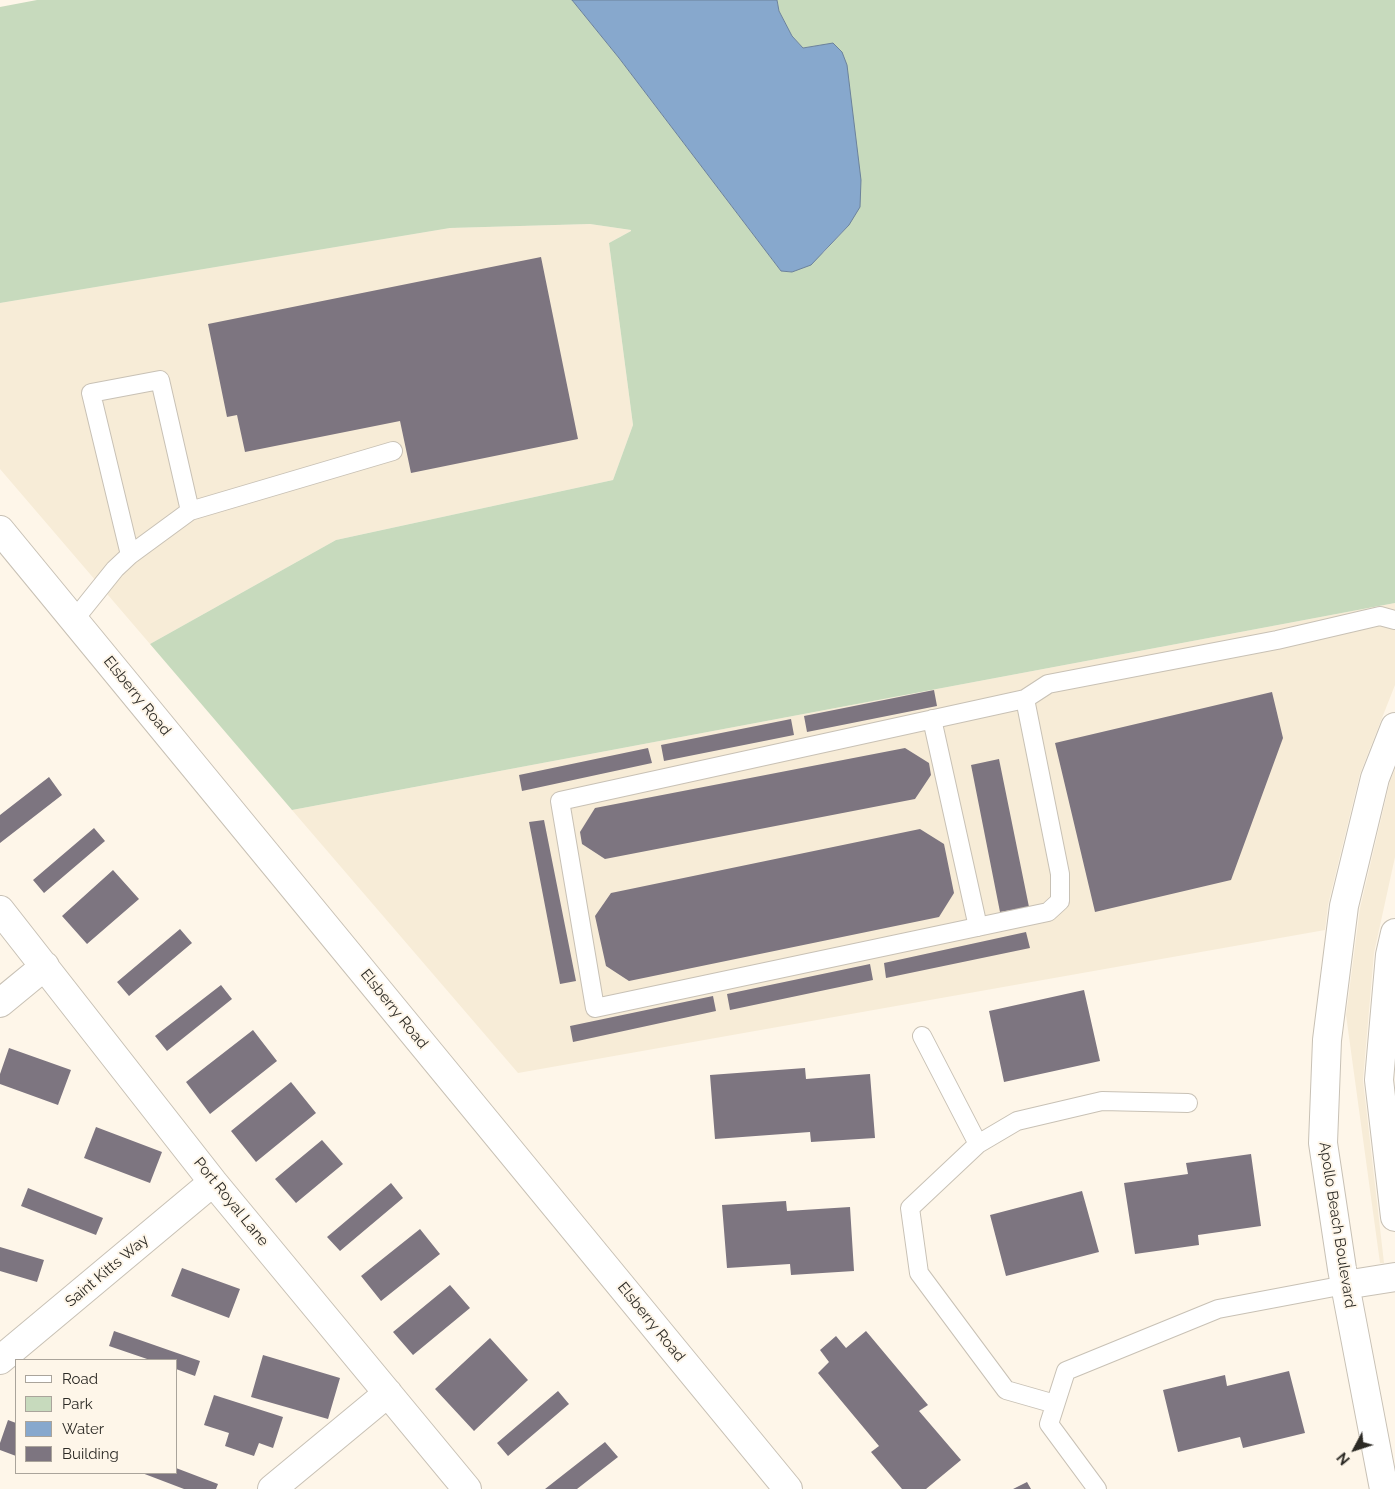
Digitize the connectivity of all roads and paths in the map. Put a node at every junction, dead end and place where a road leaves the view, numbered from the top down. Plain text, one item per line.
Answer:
1 (394, 451) dead end
2 (190, 511) junction
3 (0, 530) edge
4 (130, 555) junction
5 (74, 620) junction
6 (1395, 620) edge
7 (1025, 698) junction
8 (932, 719) junction
9 (1395, 728) edge
10 (0, 910) edge
11 (978, 927) junction
12 (1395, 933) edge
13 (45, 966) junction
14 (0, 1003) edge
15 (922, 1036) dead end
16 (1188, 1103) dead end
17 (978, 1144) junction
18 (213, 1182) junction
19 (1395, 1217) edge
20 (1395, 1277) edge
21 (1345, 1285) junction
22 (0, 1360) edge
23 (388, 1393) junction
24 (1055, 1404) junction
25 (272, 1489) edge
26 (467, 1489) edge
27 (788, 1489) edge
28 (1097, 1489) edge
29 (1384, 1489) edge

1 - 2 lane
2 - 4 lane
2 - 4 lane
3 - 5 street, Elsberry Road
4 - 5 lane
5 - 27 street, Elsberry Road
6 - 7 lane
7 - 8 lane
7 - 11 lane
8 - 11 lane
8 - 11 lane
9 - 21 street, Apollo Beach Boulevard
10 - 13 street, Port Royal Lane
12 - 19 street
13 - 14 street
13 - 18 street, Port Royal Lane
15 - 17 lane
16 - 17 lane
17 - 24 lane
18 - 22 street, Saint Kitts Way
18 - 23 street, Port Royal Lane
20 - 21 street
21 - 24 lane
21 - 29 street, Apollo Beach Boulevard
23 - 25 street
23 - 26 street, Port Royal Lane
24 - 28 lane

